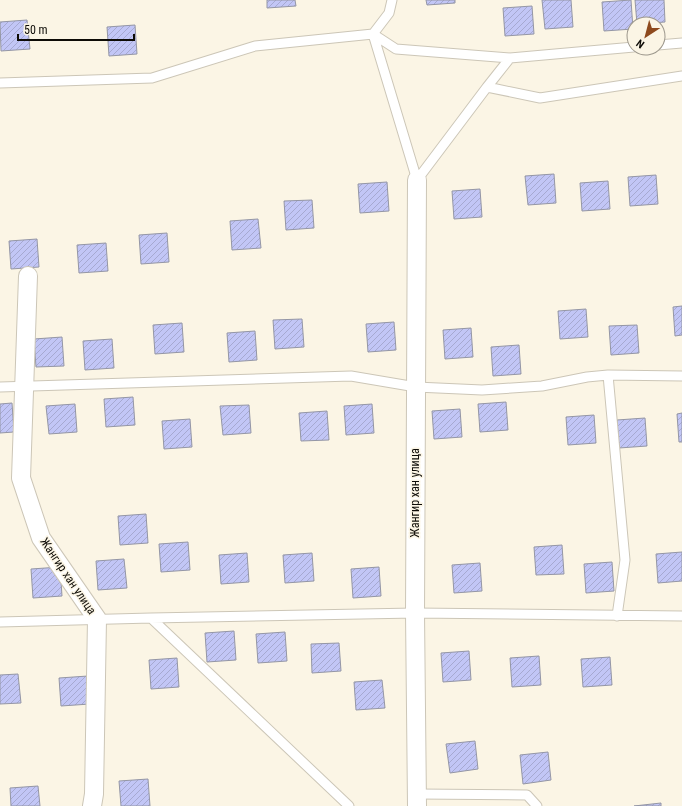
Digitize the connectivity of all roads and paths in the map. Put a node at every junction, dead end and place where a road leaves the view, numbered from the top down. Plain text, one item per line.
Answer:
1 (392, 0) edge
2 (373, 34) junction
3 (682, 43) edge
4 (666, 44) edge
5 (626, 48) edge
6 (510, 58) junction
7 (682, 76) edge
8 (0, 83) edge
9 (487, 87) junction
10 (418, 180) junction
11 (28, 276) dead end
12 (608, 375) junction
13 (682, 376) edge
14 (0, 387) edge
15 (24, 387) junction
16 (416, 387) junction
17 (415, 613) junction
18 (617, 616) junction
19 (682, 616) edge
20 (151, 618) junction
21 (97, 619) junction
22 (0, 622) edge
23 (417, 800) edge
24 (92, 806) edge
25 (349, 806) edge
26 (537, 806) edge

1 - 2 lane
2 - 6 lane
2 - 8 lane
2 - 10 lane
3 - 4 lane
5 - 6 lane
6 - 9 lane
7 - 9 lane
9 - 10 lane
10 - 16 street, Жангир хан улица
11 - 15 street, Жангир хан улица
12 - 13 lane
12 - 16 lane
12 - 18 lane
14 - 15 lane
15 - 16 lane
15 - 21 street, Жангир хан улица
16 - 17 street, Жангир хан улица
17 - 18 lane
17 - 20 lane
17 - 23 street, Жангир хан улица
18 - 19 lane
20 - 21 lane
20 - 25 lane
21 - 22 lane
21 - 24 street, Жангир хан улица
23 - 26 lane

